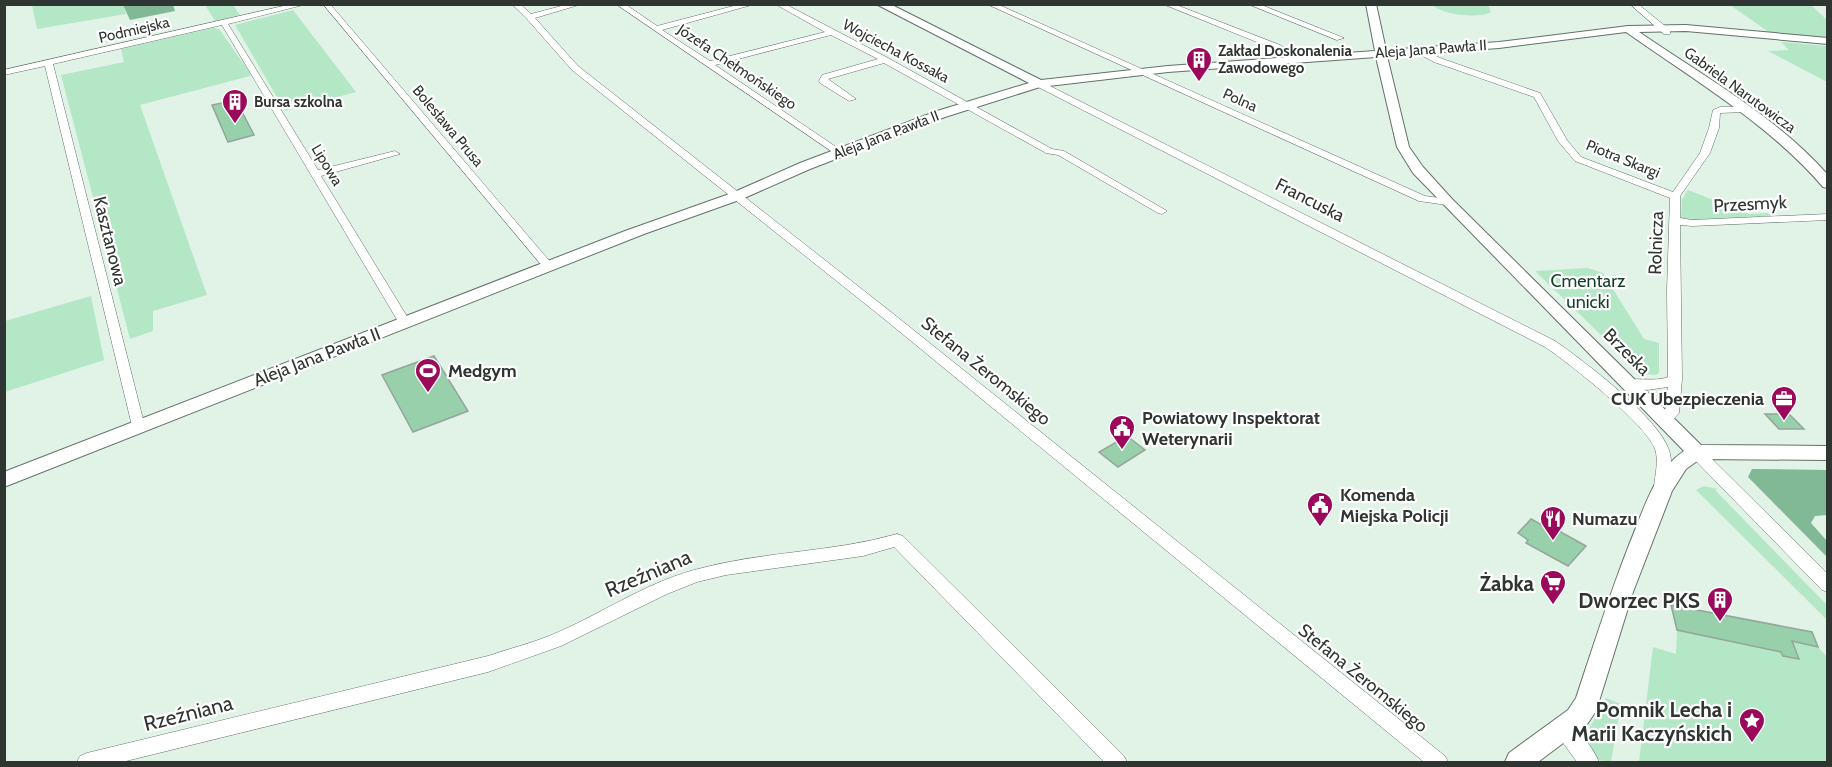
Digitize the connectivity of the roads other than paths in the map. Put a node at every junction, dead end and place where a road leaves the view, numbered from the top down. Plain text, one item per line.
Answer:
1 (304, 4) edge
2 (326, 4) edge
3 (515, 4) edge
4 (579, 4) edge
5 (619, 4) edge
6 (752, 4) edge
7 (778, 4) edge
8 (880, 4) edge
9 (990, 4) edge
10 (1018, 4) edge
11 (1166, 4) edge
12 (1251, 4) edge
13 (1371, 4) edge
14 (1633, 4) edge
15 (1000, 9) junction
16 (530, 17) junction
17 (224, 23) junction
18 (656, 29) junction
19 (1631, 31) junction
20 (832, 32) junction
21 (1657, 34) junction
22 (1340, 38) dead end
23 (1827, 42) edge
24 (1420, 51) junction
25 (1381, 52) junction
26 (1299, 58) junction
27 (885, 60) junction
28 (48, 63) junction
29 (709, 64) junction
30 (1140, 72) junction
31 (4, 73) edge
32 (1039, 84) junction
33 (852, 99) dead end
34 (968, 105) junction
35 (1744, 109) junction
36 (840, 153) junction
37 (395, 154) dead end
38 (315, 174) junction
39 (1827, 183) edge
40 (733, 194) junction
41 (1675, 196) junction
42 (1447, 202) junction
43 (1162, 211) dead end
44 (1827, 217) edge
45 (1674, 221) junction
46 (548, 266) junction
47 (405, 323) junction
48 (1675, 380) junction
49 (1630, 383) junction
50 (1666, 418) junction
51 (138, 427) junction
52 (1696, 452) junction
53 (1827, 453) edge
54 (4, 480) edge
55 (1662, 487) junction
56 (1827, 585) edge
57 (1563, 729) junction
58 (122, 758) edge
59 (87, 762) edge
60 (1118, 762) edge
61 (1438, 762) edge
62 (1518, 762) edge
63 (1589, 762) edge

1 - 17 street, Podmiejska
2 - 46 street, Bolesława Prusa
3 - 16 street, Stefana Żeromskiego
4 - 16 street
5 - 18 street, Józefa Chełmońskiego
6 - 18 street
7 - 20 street, Wojciecha Kossaka
8 - 32 street, Francuska
9 - 15 street, Polna
10 - 15 street
11 - 26 street
12 - 22 street
13 - 25 street, Brzeska
14 - 21 street
15 - 30 street, Polna
16 - 40 street, Stefana Żeromskiego
17 - 28 street, Podmiejska
17 - 38 street, Lipowa
18 - 29 street, Józefa Chełmońskiego
19 - 21 street, Gabriela Narutowicza
19 - 21 street, Aleja Jana Pawła II
19 - 24 street, Aleja Jana Pawła II
20 - 27 street, Wojciecha Kossaka
20 - 29 street
21 - 23 street, Aleja Jana Pawła II
21 - 35 street, Gabriela Narutowicza
24 - 25 street, Aleja Jana Pawła II
24 - 41 street, Piotra Skargi
25 - 26 street, Aleja Jana Pawła II
25 - 42 street, Brzeska
26 - 30 street, Aleja Jana Pawła II
27 - 33 street
27 - 34 street, Wojciecha Kossaka
28 - 31 street, Podmiejska
28 - 51 street, Kasztanowa
29 - 36 street, Józefa Chełmońskiego
30 - 32 street, Aleja Jana Pawła II
30 - 42 street, Polna
32 - 34 street, Aleja Jana Pawła II
32 - 55 street, Francuska
34 - 36 street, Aleja Jana Pawła II
34 - 43 street
35 - 39 street, Gabriela Narutowicza
35 - 41 street, Rolnicza
36 - 40 street, Aleja Jana Pawła II
37 - 38 street
38 - 47 street, Lipowa
40 - 46 street, Aleja Jana Pawła II
40 - 61 street, Stefana Żeromskiego
41 - 45 street, Rolnicza
42 - 49 street, Brzeska
44 - 45 street, Przesmyk
45 - 48 street, Rolnicza
46 - 47 street, Aleja Jana Pawła II
47 - 51 street, Aleja Jana Pawła II
48 - 49 street
48 - 50 street, Rolnicza
49 - 50 street, Brzeska
50 - 52 street, Brzeska
51 - 54 street, Aleja Jana Pawła II
52 - 53 street
52 - 55 street
52 - 56 street, Brzeska
55 - 57 street
57 - 62 street
57 - 63 street
58 - 59 street, Rzeźniana
58 - 60 street, Rzeźniana

